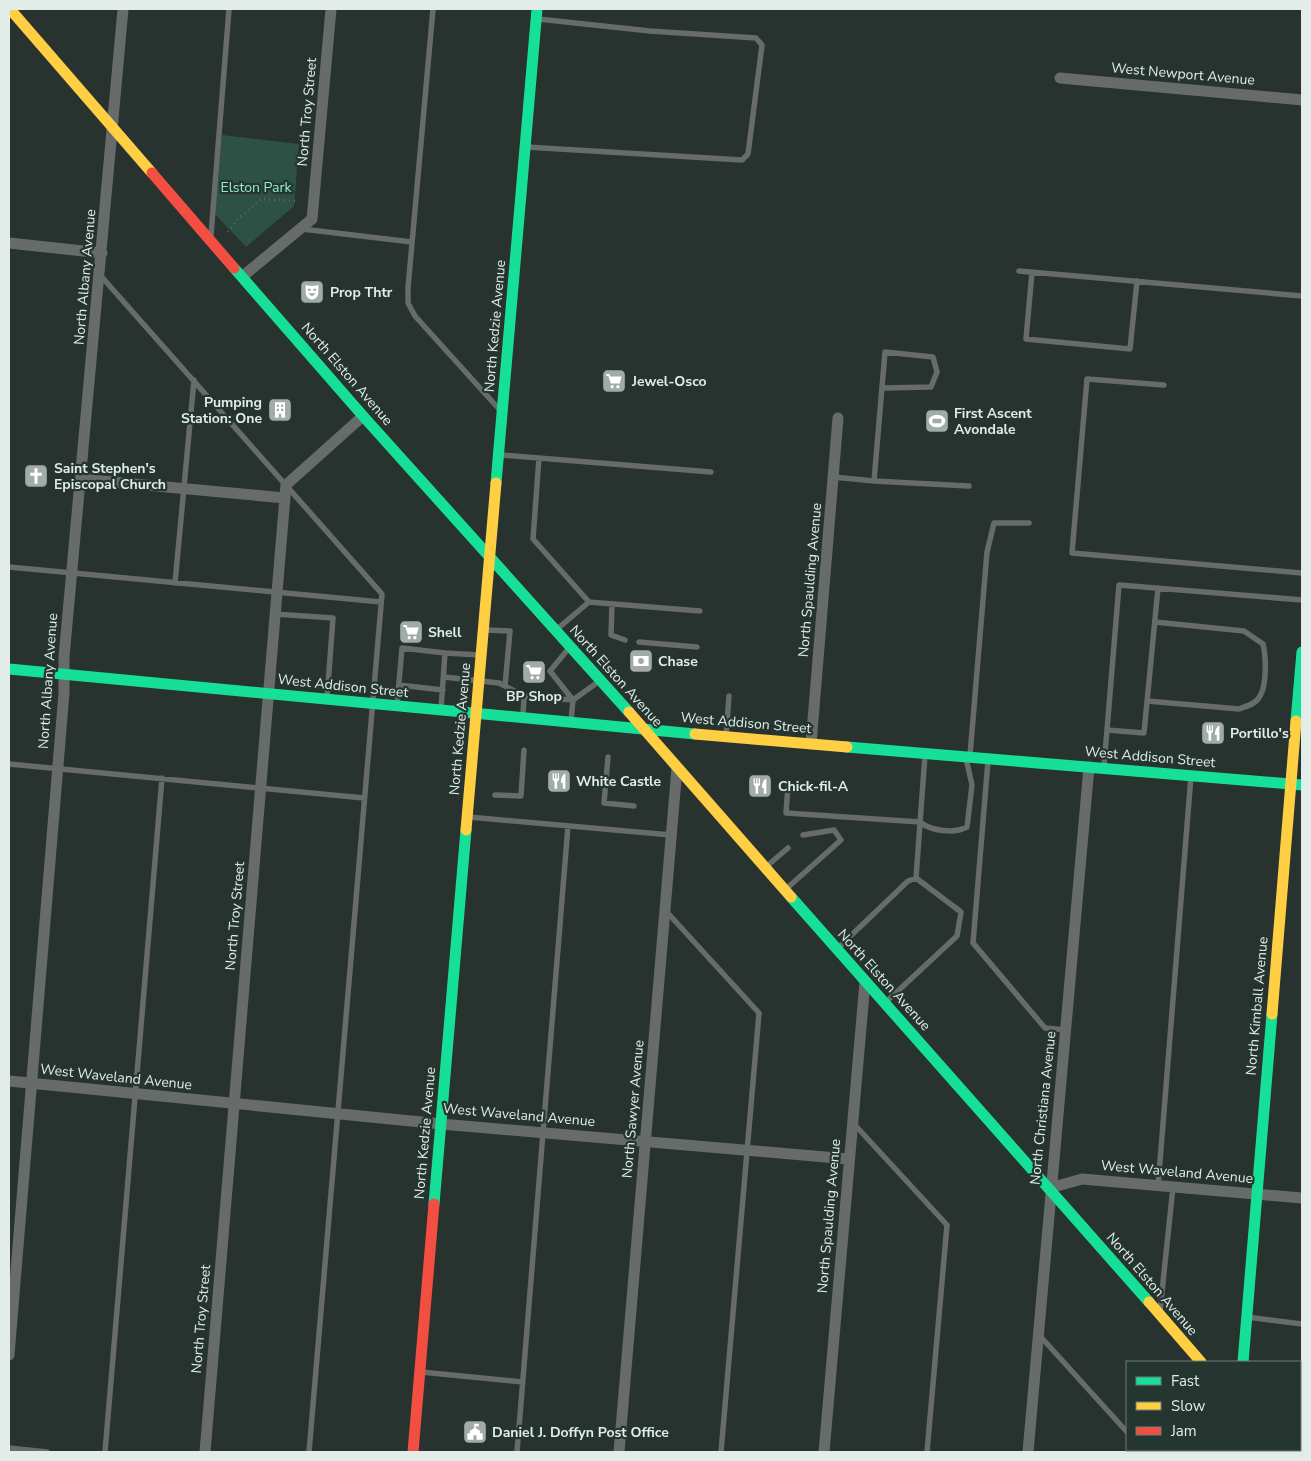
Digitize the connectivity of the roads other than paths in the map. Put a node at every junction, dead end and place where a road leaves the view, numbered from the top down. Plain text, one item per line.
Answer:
1 (10, 9) edge
2 (124, 9) edge
3 (229, 9) edge
4 (331, 9) edge
5 (433, 9) edge
6 (537, 14) edge
7 (1060, 78) dead end
8 (1302, 100) edge
9 (114, 130) junction
10 (525, 147) junction
11 (300, 229) junction
12 (211, 239) junction
13 (412, 242) junction
14 (9, 243) edge
15 (102, 253) junction
16 (1019, 271) dead end
17 (1032, 272) junction
18 (100, 275) junction
19 (243, 276) junction
20 (1136, 281) junction
21 (1302, 296) edge
22 (194, 380) junction
23 (1164, 385) dead end
24 (883, 388) junction
25 (503, 413) junction
26 (363, 416) junction
27 (838, 418) dead end
28 (499, 454) junction
29 (540, 458) junction
30 (710, 472) dead end
31 (833, 476) junction
32 (80, 479) junction
33 (874, 481) junction
34 (286, 484) junction
35 (969, 486) dead end
36 (184, 488) junction
37 (285, 498) junction
38 (1028, 523) dead end
39 (490, 558) junction
40 (9, 567) edge
41 (72, 573) junction
42 (1302, 573) edge
43 (175, 583) junction
44 (1158, 588) junction
45 (277, 592) junction
46 (1302, 600) edge
47 (381, 602) junction
48 (589, 602) junction
49 (612, 604) junction
50 (700, 611) dead end
51 (275, 614) junction
52 (1155, 622) junction
53 (484, 630) junction
54 (556, 631) junction
55 (625, 640) dead end
56 (638, 642) dead end
57 (570, 646) junction
58 (697, 647) dead end
59 (445, 652) junction
60 (1302, 652) edge
61 (482, 655) junction
62 (9, 669) edge
63 (64, 674) junction
64 (444, 677) junction
65 (601, 680) junction
66 (480, 681) junction
67 (399, 685) junction
68 (505, 686) junction
69 (443, 690) junction
70 (268, 694) junction
71 (524, 696) junction
72 (729, 696) dead end
73 (326, 700) junction
74 (573, 700) junction
75 (1148, 701) junction
76 (372, 704) junction
77 (397, 707) junction
78 (440, 710) junction
79 (477, 714) junction
80 (522, 718) junction
81 (571, 723) junction
82 (645, 730) junction
83 (1107, 730) junction
84 (726, 737) junction
85 (811, 744) junction
86 (524, 750) dead end
87 (925, 753) junction
88 (608, 757) dead end
89 (968, 757) junction
90 (988, 759) junction
91 (9, 764) edge
92 (1089, 767) junction
93 (57, 768) junction
94 (677, 768) junction
95 (1104, 768) junction
96 (1191, 776) junction
97 (162, 778) junction
98 (1297, 785) edge
99 (788, 786) dead end
100 (261, 788) junction
101 (495, 795) dead end
102 (364, 798) junction
103 (634, 806) dead end
104 (468, 817) junction
105 (920, 822) junction
106 (568, 826) junction
107 (671, 835) junction
108 (803, 835) dead end
109 (788, 848) dead end
110 (765, 868) junction
111 (916, 878) junction
112 (784, 890) junction
113 (665, 909) junction
114 (836, 949) junction
115 (865, 982) junction
116 (885, 1004) junction
117 (1066, 1030) junction
118 (9, 1081) edge
119 (31, 1083) junction
120 (135, 1094) junction
121 (234, 1103) junction
122 (338, 1113) junction
123 (852, 1123) junction
124 (441, 1124) junction
125 (543, 1132) junction
126 (645, 1140) junction
127 (747, 1150) junction
128 (848, 1159) junction
129 (1158, 1186) junction
130 (1173, 1187) junction
131 (1050, 1188) junction
132 (1257, 1194) junction
133 (1302, 1198) edge
134 (1160, 1315) junction
135 (1247, 1317) junction
136 (1302, 1324) edge
137 (1038, 1334) junction
138 (9, 1355) edge
139 (1200, 1361) edge
140 (1243, 1361) edge
141 (420, 1372) junction
142 (523, 1382) junction
143 (1126, 1431) edge
144 (9, 1448) edge
145 (47, 1452) edge
146 (106, 1452) edge
147 (205, 1452) edge
148 (309, 1452) edge
149 (413, 1452) edge
150 (517, 1452) edge
151 (619, 1452) edge
152 (721, 1452) edge
153 (824, 1452) edge
154 (927, 1452) edge
155 (1028, 1452) edge

1 - 9 main road, North Elston Avenue
2 - 9 street, North Albany Avenue
3 - 12 lane
4 - 11 street, North Troy Street
5 - 13 lane
6 - 10 main road, North Kedzie Avenue
6 - 10 lane
7 - 8 street, West Newport Avenue
9 - 12 main road, North Elston Avenue
9 - 15 street, North Albany Avenue
10 - 25 main road, North Kedzie Avenue
11 - 13 lane
11 - 19 street, North Troy Street
12 - 19 main road, North Elston Avenue
13 - 25 lane
14 - 15 street
15 - 18 street, North Albany Avenue
16 - 17 lane
17 - 20 lane
17 - 20 lane
18 - 22 lane
18 - 32 street, North Albany Avenue
19 - 26 main road, North Elston Avenue
20 - 21 lane
22 - 34 lane
22 - 36 lane
23 - 42 lane
24 - 24 lane
24 - 33 lane
25 - 28 main road, North Kedzie Avenue
26 - 34 street
26 - 39 main road, North Elston Avenue
27 - 31 street, North Spaulding Avenue
28 - 29 lane
28 - 39 main road, North Kedzie Avenue
29 - 30 lane
29 - 48 lane
31 - 33 lane
31 - 85 street, North Spaulding Avenue
32 - 36 street
32 - 41 street, North Albany Avenue
33 - 35 lane
34 - 37 street, North Troy Street
34 - 47 lane
36 - 37 street
36 - 43 lane
37 - 45 street, North Troy Street
38 - 89 lane
39 - 53 main road, North Kedzie Avenue
39 - 54 main road, North Elston Avenue
40 - 41 lane
41 - 43 lane
41 - 63 street, North Albany Avenue
43 - 45 lane
44 - 46 lane
44 - 52 lane
44 - 83 lane
45 - 47 lane
45 - 51 street, North Troy Street
47 - 76 lane
48 - 49 lane
48 - 54 lane
49 - 50 lane
49 - 55 lane
51 - 70 street, North Troy Street
51 - 73 lane
52 - 75 lane
52 - 75 lane
53 - 61 main road, North Kedzie Avenue
53 - 68 lane
54 - 57 main road, North Elston Avenue
56 - 58 lane
57 - 65 main road, North Elston Avenue
57 - 74 lane
59 - 61 lane
59 - 64 lane
59 - 67 lane
60 - 98 main road, North Kimball Avenue
61 - 66 main road, North Kedzie Avenue
62 - 63 main road, West Addison Street
63 - 70 main road, West Addison Street
63 - 93 street, North Albany Avenue
64 - 66 lane
64 - 69 lane
65 - 74 lane
65 - 82 main road, North Elston Avenue
66 - 68 lane
66 - 79 main road, North Kedzie Avenue
67 - 69 lane
67 - 77 lane
68 - 71 lane
69 - 78 lane
70 - 73 main road, West Addison Street
70 - 100 street, North Troy Street
71 - 74 lane
71 - 80 lane
72 - 84 lane
73 - 76 main road, West Addison Street
74 - 81 lane
75 - 83 lane
76 - 77 main road, West Addison Street
76 - 102 lane
77 - 78 main road, West Addison Street
78 - 79 main road, West Addison Street
79 - 80 main road, West Addison Street
79 - 104 main road, North Kedzie Avenue
80 - 81 main road, West Addison Street
81 - 82 main road, West Addison Street
82 - 84 main road, West Addison Street
82 - 94 main road, North Elston Avenue
83 - 95 lane
84 - 85 main road, West Addison Street
85 - 87 main road, West Addison Street
86 - 101 lane
87 - 89 main road, West Addison Street
87 - 105 lane
88 - 103 lane
89 - 90 main road, West Addison Street
89 - 105 lane
90 - 92 main road, West Addison Street
90 - 117 lane
91 - 93 lane
92 - 95 main road, West Addison Street
92 - 117 street, North Christiana Avenue
93 - 97 lane
93 - 119 street, North Albany Avenue
94 - 107 street, North Sawyer Avenue
94 - 110 main road, North Elston Avenue
95 - 96 main road, West Addison Street
96 - 98 main road, West Addison Street
96 - 129 lane
97 - 100 lane
97 - 120 lane
98 - 132 main road, North Kimball Avenue
99 - 105 lane
100 - 102 lane
100 - 121 street, North Troy Street
102 - 122 lane
104 - 106 lane
104 - 124 main road, North Kedzie Avenue
105 - 111 lane
106 - 107 lane
106 - 125 lane
107 - 113 street, North Sawyer Avenue
108 - 112 lane
109 - 110 lane
110 - 112 main road, North Elston Avenue
111 - 114 lane
111 - 116 lane
112 - 114 main road, North Elston Avenue
113 - 126 street, North Sawyer Avenue
113 - 127 lane
114 - 115 main road, North Elston Avenue
115 - 116 main road, North Elston Avenue
115 - 123 street, North Spaulding Avenue
116 - 131 main road, North Elston Avenue
117 - 131 street, North Christiana Avenue
118 - 119 street, West Waveland Avenue
119 - 120 street, West Waveland Avenue
119 - 138 street, North Albany Avenue
120 - 121 street, West Waveland Avenue
120 - 146 lane
121 - 122 street, West Waveland Avenue
121 - 147 street, North Troy Street
122 - 124 street, West Waveland Avenue
122 - 148 lane
123 - 128 street, North Spaulding Avenue
123 - 154 lane
124 - 125 street, West Waveland Avenue
124 - 141 main road, North Kedzie Avenue
125 - 126 street, West Waveland Avenue
125 - 142 lane
126 - 127 street, West Waveland Avenue
126 - 151 street, North Sawyer Avenue
127 - 128 street, West Waveland Avenue
127 - 152 lane
128 - 153 street, North Spaulding Avenue
129 - 130 street, West Waveland Avenue
129 - 131 street, West Waveland Avenue
130 - 132 street, West Waveland Avenue
130 - 134 lane
131 - 134 main road, North Elston Avenue
131 - 137 street, North Christiana Avenue
132 - 133 street, West Waveland Avenue
132 - 135 main road, North Kimball Avenue
134 - 139 main road, North Elston Avenue
135 - 136 lane
135 - 140 main road, North Kimball Avenue
137 - 143 lane
137 - 155 street, North Christiana Avenue
141 - 142 lane
141 - 149 main road, North Kedzie Avenue
142 - 150 lane
144 - 145 lane

